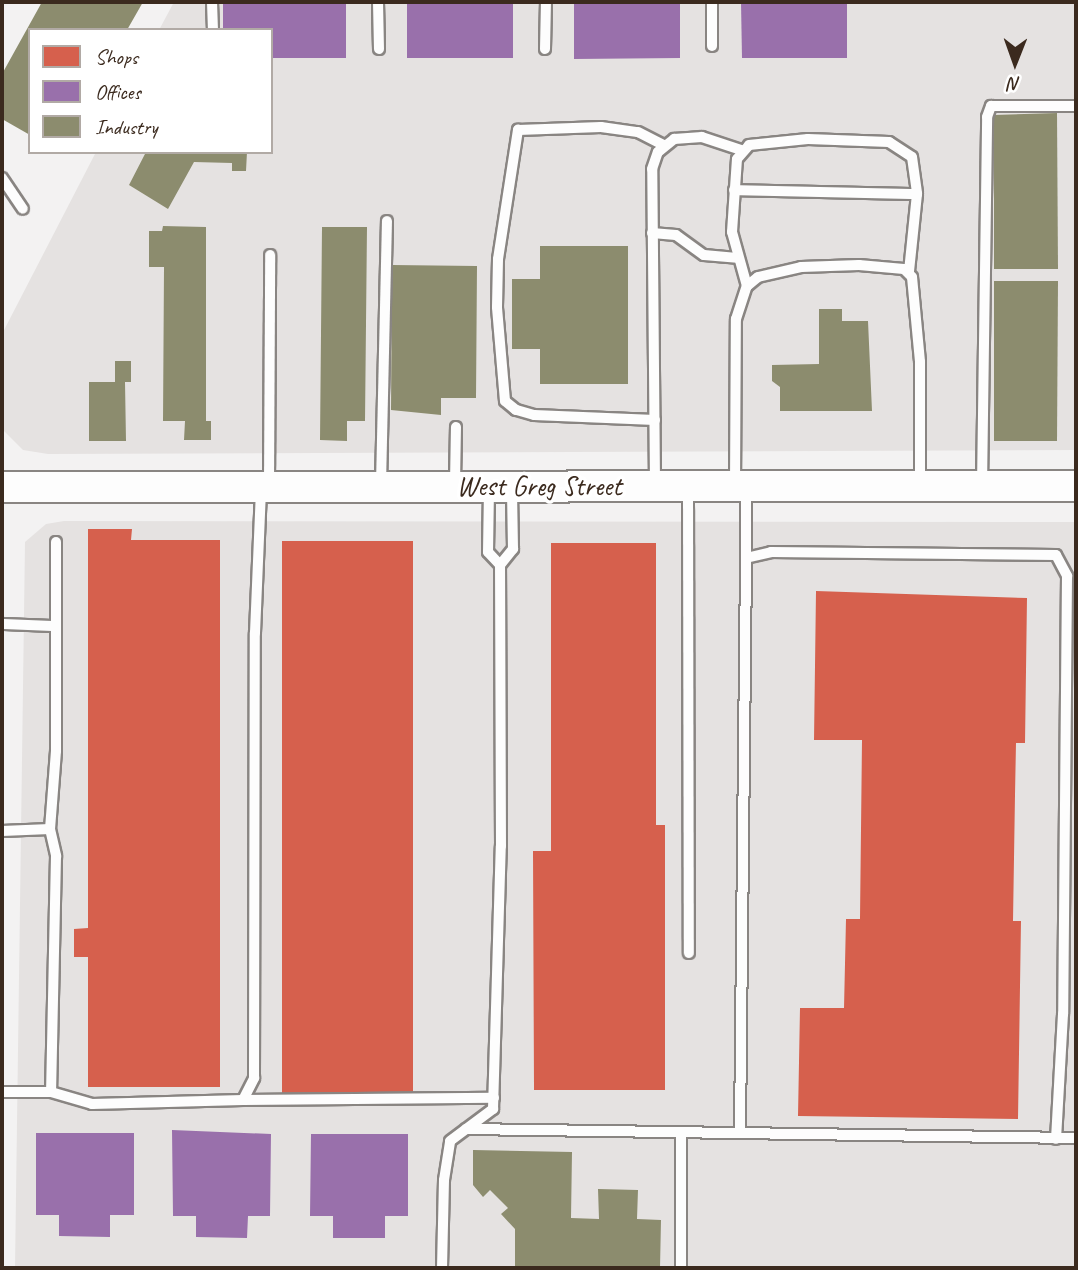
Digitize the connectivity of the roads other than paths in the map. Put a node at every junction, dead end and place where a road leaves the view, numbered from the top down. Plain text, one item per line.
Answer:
1 (212, 2) edge
2 (378, 2) edge
3 (546, 2) edge
4 (712, 2) edge
5 (213, 28) edge
6 (712, 46) dead end
7 (379, 49) dead end
8 (545, 49) dead end
9 (1076, 106) edge
10 (663, 145) junction
11 (741, 150) junction
12 (2, 178) edge
13 (734, 190) junction
14 (917, 194) junction
15 (23, 209) dead end
16 (387, 221) dead end
17 (652, 233) junction
18 (270, 255) dead end
19 (737, 258) junction
20 (909, 272) junction
21 (747, 286) junction
22 (655, 420) junction
23 (456, 427) dead end
24 (380, 486) junction
25 (455, 486) junction
26 (501, 486) junction
27 (655, 486) junction
28 (688, 486) junction
29 (741, 486) junction
30 (920, 486) junction
31 (982, 486) junction
32 (1076, 486) edge
33 (2, 487) edge
34 (265, 487) junction
35 (56, 542) dead end
36 (746, 558) junction
37 (500, 565) junction
38 (2, 624) edge
39 (53, 626) junction
40 (1063, 709) junction
41 (1076, 709) edge
42 (50, 829) junction
43 (2, 831) edge
44 (1064, 838) junction
45 (1076, 838) edge
46 (689, 953) dead end
47 (1062, 1020) junction
48 (1076, 1020) edge
49 (2, 1092) edge
50 (51, 1092) junction
51 (494, 1098) junction
52 (243, 1100) junction
53 (466, 1129) junction
54 (681, 1132) junction
55 (740, 1132) junction
56 (1076, 1138) edge
57 (1056, 1139) junction
58 (442, 1268) edge
59 (681, 1268) edge

1 - 5 lane
2 - 7 lane
3 - 8 lane
4 - 6 lane
9 - 31 lane
10 - 11 lane
10 - 17 lane
10 - 22 lane
11 - 13 lane
11 - 14 lane
12 - 15 lane
13 - 14 lane
13 - 19 lane
14 - 20 lane
16 - 24 lane
17 - 19 lane
17 - 22 lane
18 - 34 lane
19 - 21 lane
20 - 21 lane
20 - 30 lane
21 - 29 lane
22 - 27 lane
23 - 25 lane
24 - 25 main road, West Greg Street
24 - 34 main road, West Greg Street
25 - 26 main road, West Greg Street
26 - 27 main road, West Greg Street
26 - 37 lane
26 - 37 lane
27 - 28 main road, West Greg Street
28 - 29 main road, West Greg Street
28 - 46 lane
29 - 30 main road, West Greg Street
29 - 36 lane
30 - 31 main road, West Greg Street
31 - 32 main road, West Greg Street
33 - 34 main road, West Greg Street
34 - 52 lane
35 - 39 lane
36 - 40 lane
36 - 55 lane
37 - 51 lane
38 - 39 lane
39 - 42 lane
40 - 41 lane
40 - 44 lane
42 - 43 lane
42 - 50 lane
44 - 45 lane
44 - 47 lane
47 - 48 lane
47 - 57 lane
49 - 50 lane
50 - 52 lane
51 - 52 lane
51 - 53 lane
53 - 54 lane
53 - 58 lane
54 - 55 lane
54 - 59 lane
55 - 57 lane
56 - 57 lane

